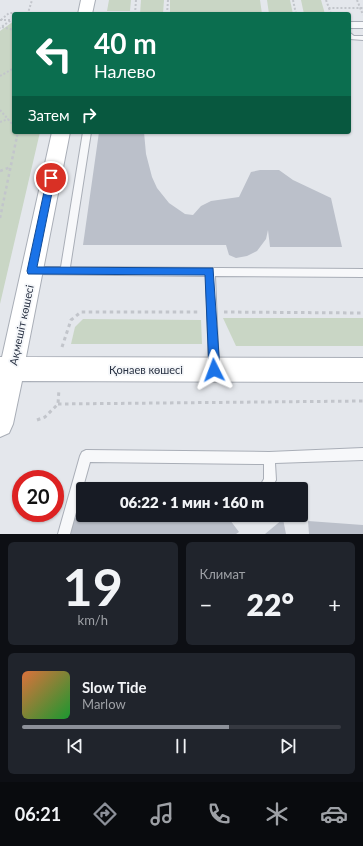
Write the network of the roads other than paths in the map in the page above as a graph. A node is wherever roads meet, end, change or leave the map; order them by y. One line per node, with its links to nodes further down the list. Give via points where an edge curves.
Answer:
1 (88, 0): 2 (main road)
2 (85, 12)
3 (351, 25): 4 (street)
4 (363, 25)
5 (351, 37): 6 (lane)
6 (363, 38)
7 (61, 134): 10 (main road, Ақмешіт көшесі)
8 (87, 134): 9 (lane)
9 (65, 270): 10 (lane); 11 (lane)
10 (32, 271): 13 (main road, Ақмешіт көшесі)
11 (210, 271): 12 (lane); 14 (lane)
12 (363, 272)
13 (6, 369): 14 (main road, Қонаев көшесі); 16 (main road, Ақмешіт көшесі)
14 (214, 370): 15 (main road, Қонаев көшесі)
15 (363, 370)
16 (0, 424)
17 (363, 454): 18 (lane)
18 (269, 458): 19 (lane); 20 (lane, via 86,456)
19 (269, 482)
20 (64, 534)

